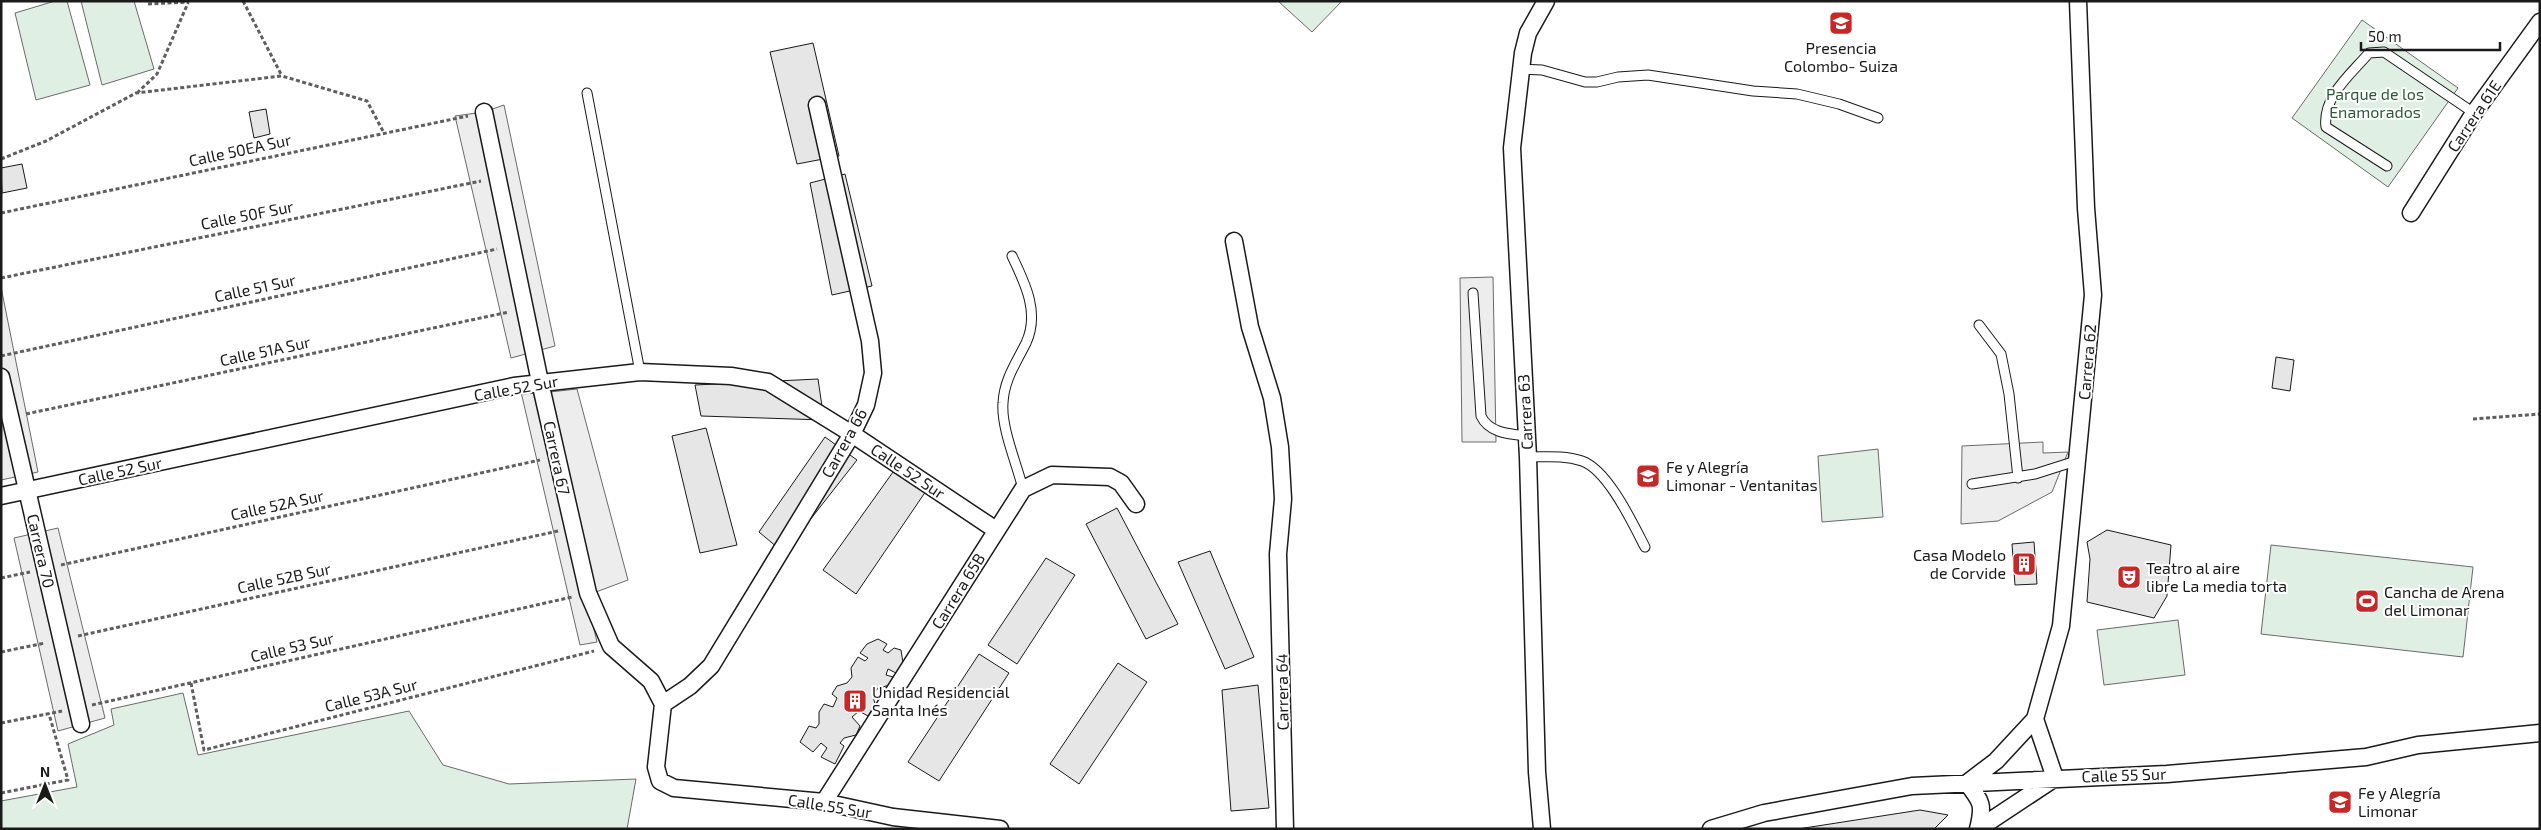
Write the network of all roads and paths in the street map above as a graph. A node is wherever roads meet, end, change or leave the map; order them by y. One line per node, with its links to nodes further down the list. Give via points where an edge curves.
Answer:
1 (243, 1): 8 (path)
2 (1546, 1): 7 (street, Carrera 63, via 1528,33)
3 (2078, 1): 39 (street, Carrera 62, via 2086,208 2093,295)
4 (189, 2): 5 (path); 9 (path, via 157,74)
5 (148, 4)
6 (2540, 22): 13 (street, Carrera 61E)
7 (1521, 70): 14 (lane, via 1542,70 1585,82 1648,75 1753,91 1797,94); 36 (street, Carrera 63, via 1512,148)
8 (282, 76): 9 (path); 15 (path, via 367,100)
9 (136, 94): 16 (path, via 46,141)
10 (587, 94): 29 (lane)
11 (817, 105): 35 (street, Carrera 66, via 870,341 873,374 866,405)
12 (484, 112): 15 (path, Calle 50EA Sur); 18 (street, Carrera 67)
13 (2474, 113): 17 (lane, via 2384,52 2369,53 2329,101 2324,114 2326,127); 20 (street, Carrera 61E)
14 (1878, 118)
15 (384, 133): 19 (path, Calle 50EA Sur)
16 (1, 159)
17 (2387, 166)
18 (498, 177): 22 (street, Carrera 67); 24 (path, Calle 50F Sur)
19 (1, 213)
20 (2411, 213)
21 (1234, 241): 67 (street, Carrera 64, via 1250,327 1272,398 1280,447 1283,499 1278,554)
22 (513, 245): 26 (street, Carrera 67); 28 (path, Calle 51 Sur)
23 (1012, 256): 42 (lane, via 1031,305 1029,333 1005,388 1002,406)
24 (1, 278)
25 (1472, 293): 36 (lane, via 1484,423 1507,434)
26 (524, 309): 31 (street, Carrera 67); 33 (path, Calle 51A Sur)
27 (1980, 325): 40 (lane, via 2001,354)
28 (1, 356)
29 (640, 372): 31 (street, Calle 52 Sur); 35 (street, Calle 52 Sur, via 731,376 768,382)
30 (1, 377): 33 (street, Carrera 70)
31 (540, 382): 37 (street, Carrera 67); 43 (street, Calle 52 Sur)
32 (2540, 414): 34 (path)
33 (10, 418): 43 (street, Carrera 70)
34 (2474, 419)
35 (852, 434): 47 (street, Calle 52 Sur); 56 (street, Carrera 66, via 711,666 690,686)
36 (1526, 436): 38 (street, Carrera 63)
37 (557, 456): 46 (street, Carrera 67); 49 (path, Calle 52A Sur)
38 (1528, 457): 48 (lane, via 1564,457 1584,462 1600,475 1624,508); 68 (street, Carrera 63, via 1535,733)
39 (2079, 460): 40 (lane); 59 (street, Carrera 62, via 2061,626)
40 (2018, 478): 41 (lane)
41 (1972, 484)
42 (1022, 489): 45 (street, via 1052,475 1110,477 1121,483); 47 (street, Carrera 65B)
43 (27, 492): 44 (street, Calle 52 Sur); 49 (street, Carrera 70)
44 (1, 496)
45 (1136, 504)
46 (572, 528): 51 (street, Carrera 67); 52 (path, Calle 52B Sur)
47 (996, 530): 65 (street, Carrera 65B)
48 (1645, 547)
49 (45, 568): 50 (path, Calle 52A Sur); 52 (street, Carrera 70)
50 (1, 578)
51 (588, 593): 53 (street, Carrera 67); 55 (path, Calle 53 Sur)
52 (61, 640): 54 (path, Calle 52B Sur); 58 (street, Carrera 70)
53 (611, 646): 55 (path, Calle 53A Sur, via 204,750); 56 (street, Carrera 67, via 651,681)
54 (1, 652)
55 (191, 683): 58 (path, Calle 53 Sur)
56 (663, 704): 65 (street, Calle 55 Sur, via 656,767 660,781 674,788)
57 (49, 714): 58 (path, Calle 53 Sur); 60 (path, Calle 53 Sur); 64 (path, via 68,780)
58 (79, 716)
59 (2035, 719): 62 (street); 63 (street, Carrera 62, via 1996,761)
60 (1, 723)
61 (2540, 733): 62 (street, Calle 55 Sur, via 2418,745 2366,757 2167,774)
62 (2055, 778): 63 (street, Calle 55 Sur); 70 (street)
63 (1967, 784): 69 (street, Calle 55 Sur, via 1912,786 1764,813); 70 (street, via 1980,800 1982,812)
64 (1, 793)
65 (824, 802): 66 (street, Calle 55 Sur, via 893,817)
66 (1000, 829)
67 (1285, 829)
68 (1542, 829)
69 (1710, 829)
70 (1978, 829)

